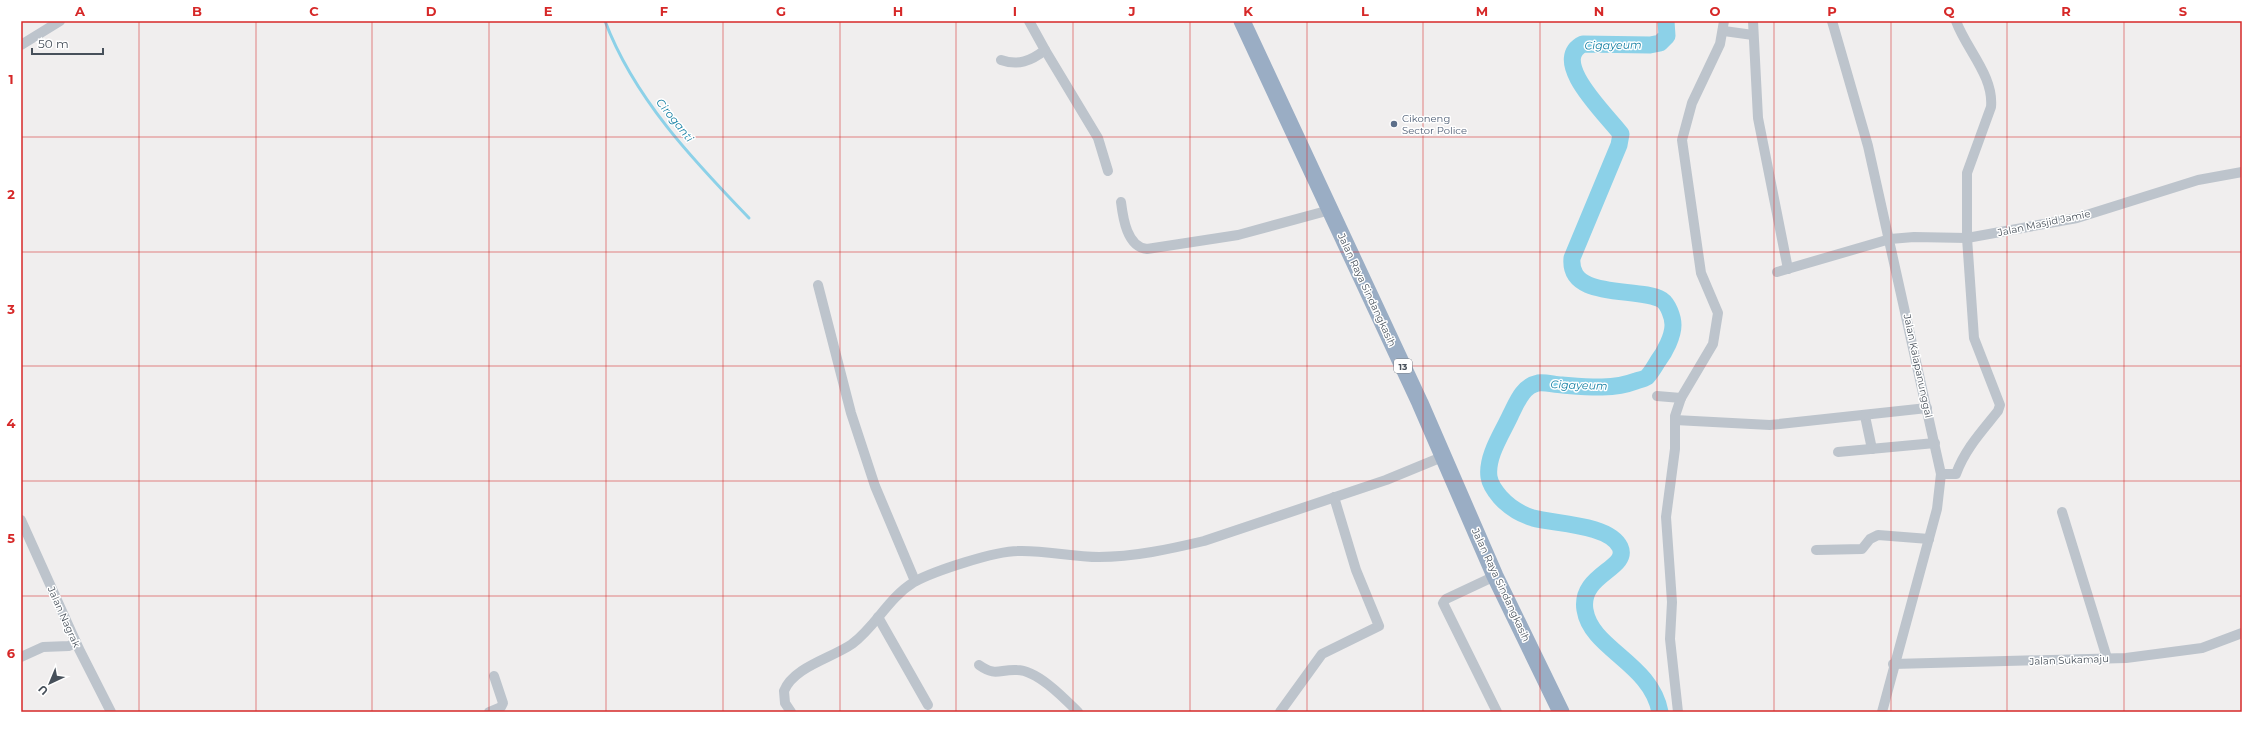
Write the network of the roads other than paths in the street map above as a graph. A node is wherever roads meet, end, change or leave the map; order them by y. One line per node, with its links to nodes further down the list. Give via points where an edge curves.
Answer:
1 (60, 21): 9 (street)
2 (1029, 21): 10 (street)
3 (1242, 21): 15 (highway, Jalan Raya Sindangkasih / 13)
4 (1753, 21): 8 (street)
5 (1832, 21): 17 (street, Jalan Kalapanunggal, via 1866,139)
6 (1956, 21): 16 (street, via 1988,84 1992,98 1967,173)
7 (1725, 28): 8 (street); 22 (street, via 1692,103 1682,140 1701,273 1718,317 1711,348)
8 (1753, 35): 18 (street, via 1758,118)
9 (21, 45)
10 (1045, 50): 11 (street, via 1025,62); 12 (street, via 1098,138)
11 (1001, 60)
12 (1108, 171)
13 (2242, 172): 16 (street, Jalan Masjid Jamie, via 2198,180 2077,218)
14 (1121, 202): 15 (street, via 1127,229 1139,247 1147,249 1238,235)
15 (1330, 210): 29 (highway, Jalan Raya Sindangkasih / 13, via 1420,403)
16 (1967, 238): 17 (street, Jalan Masjid Jamie); 30 (street, via 1974,338 2000,405)
17 (1890, 239): 18 (street, Jalan Masjid Jamie); 23 (street, Jalan Kalapanunggal)
18 (1788, 268): 19 (street, Jalan Masjid Jamie)
19 (1777, 272)
20 (818, 285): 37 (street, via 863,450 887,519)
21 (1657, 396): 22 (street)
22 (1681, 398): 25 (street)
23 (1927, 408): 24 (street); 26 (street, Jalan Kalapanunggal)
24 (1865, 416): 25 (street, via 1770,425); 27 (street)
25 (1675, 420): 54 (street, via 1675,449 1666,517 1672,602 1670,639)
26 (1935, 443): 27 (street); 30 (street, Jalan Kalapanunggal)
27 (1872, 449): 28 (street)
28 (1838, 452)
29 (1442, 457): 31 (street, via 1386,480); 36 (highway, Jalan Raya Sindangkasih / 13)
30 (1949, 475): 34 (street, Jalan Kalapanunggal)
31 (1334, 497): 37 (street, via 1178,547 1098,557 1007,551); 51 (street, via 1356,570 1379,626 1322,654)
32 (2062, 512): 42 (street)
33 (21, 520): 40 (street, Jalan Nagrak)
34 (1929, 539): 35 (street, via 1878,535 1870,539 1862,549); 43 (street, Jalan Kalapanunggal)
35 (1816, 550)
36 (1495, 576): 52 (street, via 1446,599 1443,603); 53 (highway, Jalan Raya Sindangkasih / 13)
37 (915, 581): 38 (street, via 892,598)
38 (878, 617): 46 (street); 49 (street, via 853,643 793,677 784,691 785,703)
39 (2242, 633): 42 (street, Jalan Sukamaju, via 2202,648 2183,652)
40 (76, 642): 41 (street, via 69,646 44,647); 47 (street, Jalan Nagrak)
41 (21, 657)
42 (2107, 658): 43 (street, Jalan Sukamaju)
43 (1893, 664): 55 (street, Jalan Kalapanunggal)
44 (979, 665): 50 (street, via 992,673 1018,670 1034,675)
45 (494, 676): 48 (street, via 503,703 501,707)
46 (928, 705)
47 (111, 712)
48 (490, 712)
49 (791, 712)
50 (1078, 712)
51 (1280, 712)
52 (1497, 712)
53 (1562, 712)
54 (1678, 712)
55 (1882, 712)

